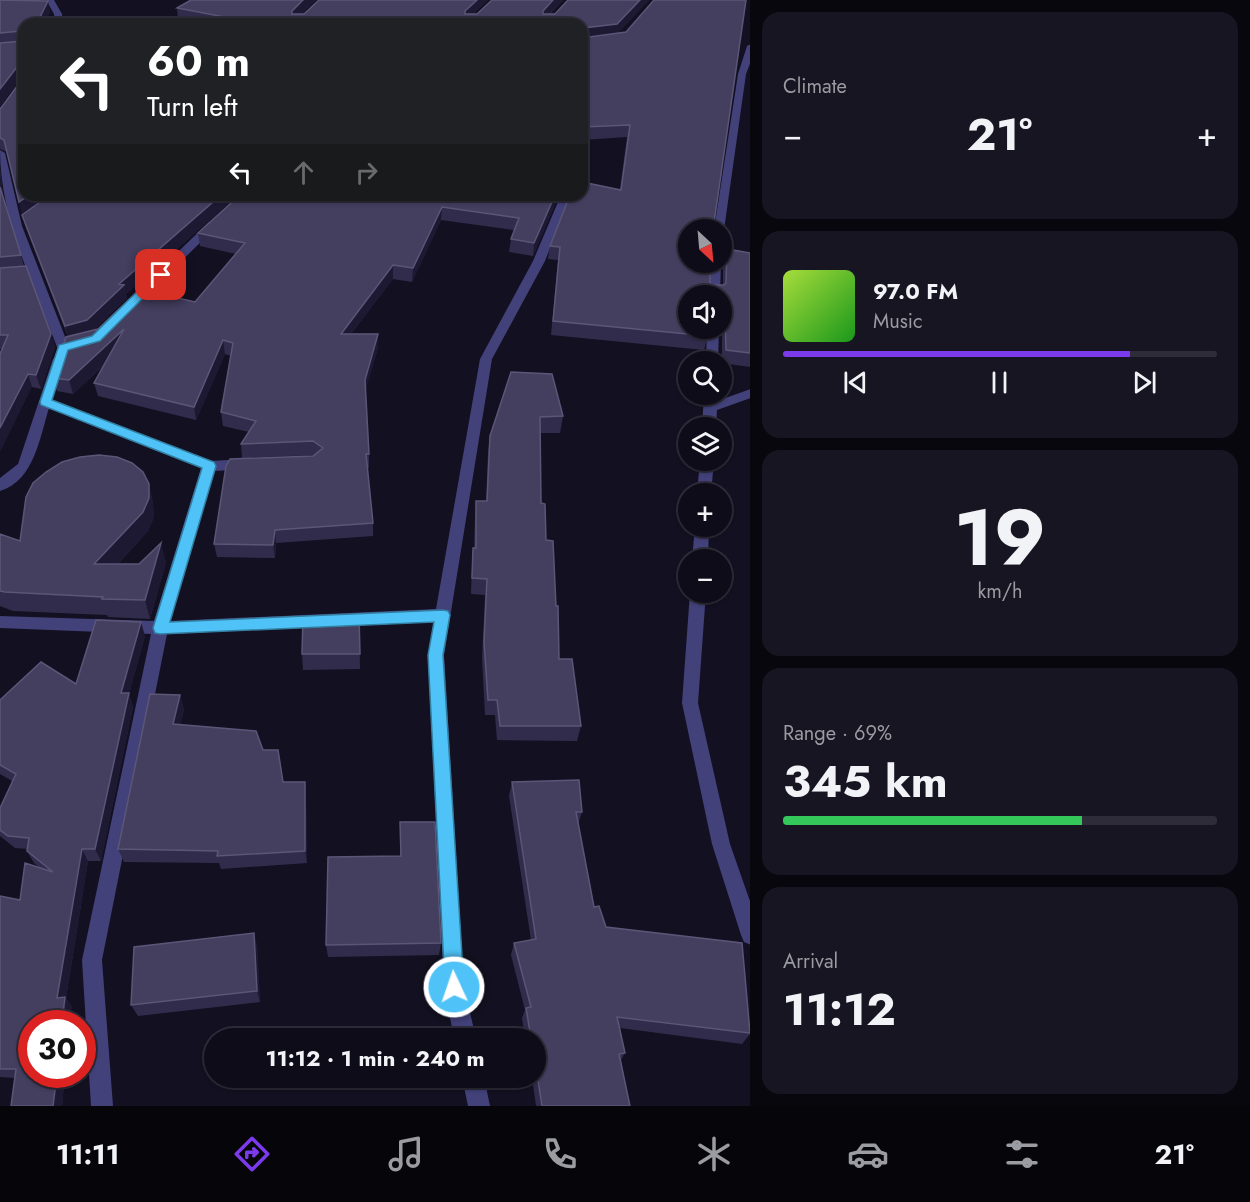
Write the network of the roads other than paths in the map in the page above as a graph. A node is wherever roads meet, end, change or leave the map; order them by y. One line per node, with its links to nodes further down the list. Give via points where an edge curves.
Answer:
1 (50, 0): 2 (street)
2 (58, 18)
3 (750, 46): 8 (street, via 742,74)
4 (0, 153): 5 (street)
5 (5, 198): 12 (street, via 22,223 29,273 69,346)
6 (564, 201): 17 (street, via 539,261 486,359)
7 (225, 214): 9 (street)
8 (721, 219)
9 (120, 314)
10 (750, 393): 11 (street)
11 (732, 397)
12 (46, 402): 14 (street); 15 (street, via 24,466)
13 (256, 464): 14 (street)
14 (209, 466): 19 (street)
15 (0, 486)
16 (697, 603): 20 (street, via 690,703 721,844)
17 (443, 615): 19 (street); 21 (street, via 436,655 454,987)
18 (0, 622): 19 (street)
19 (160, 628): 23 (street, via 92,960)
20 (750, 935)
21 (463, 1028)
22 (475, 1088): 24 (street)
23 (102, 1106)
24 (478, 1106)

